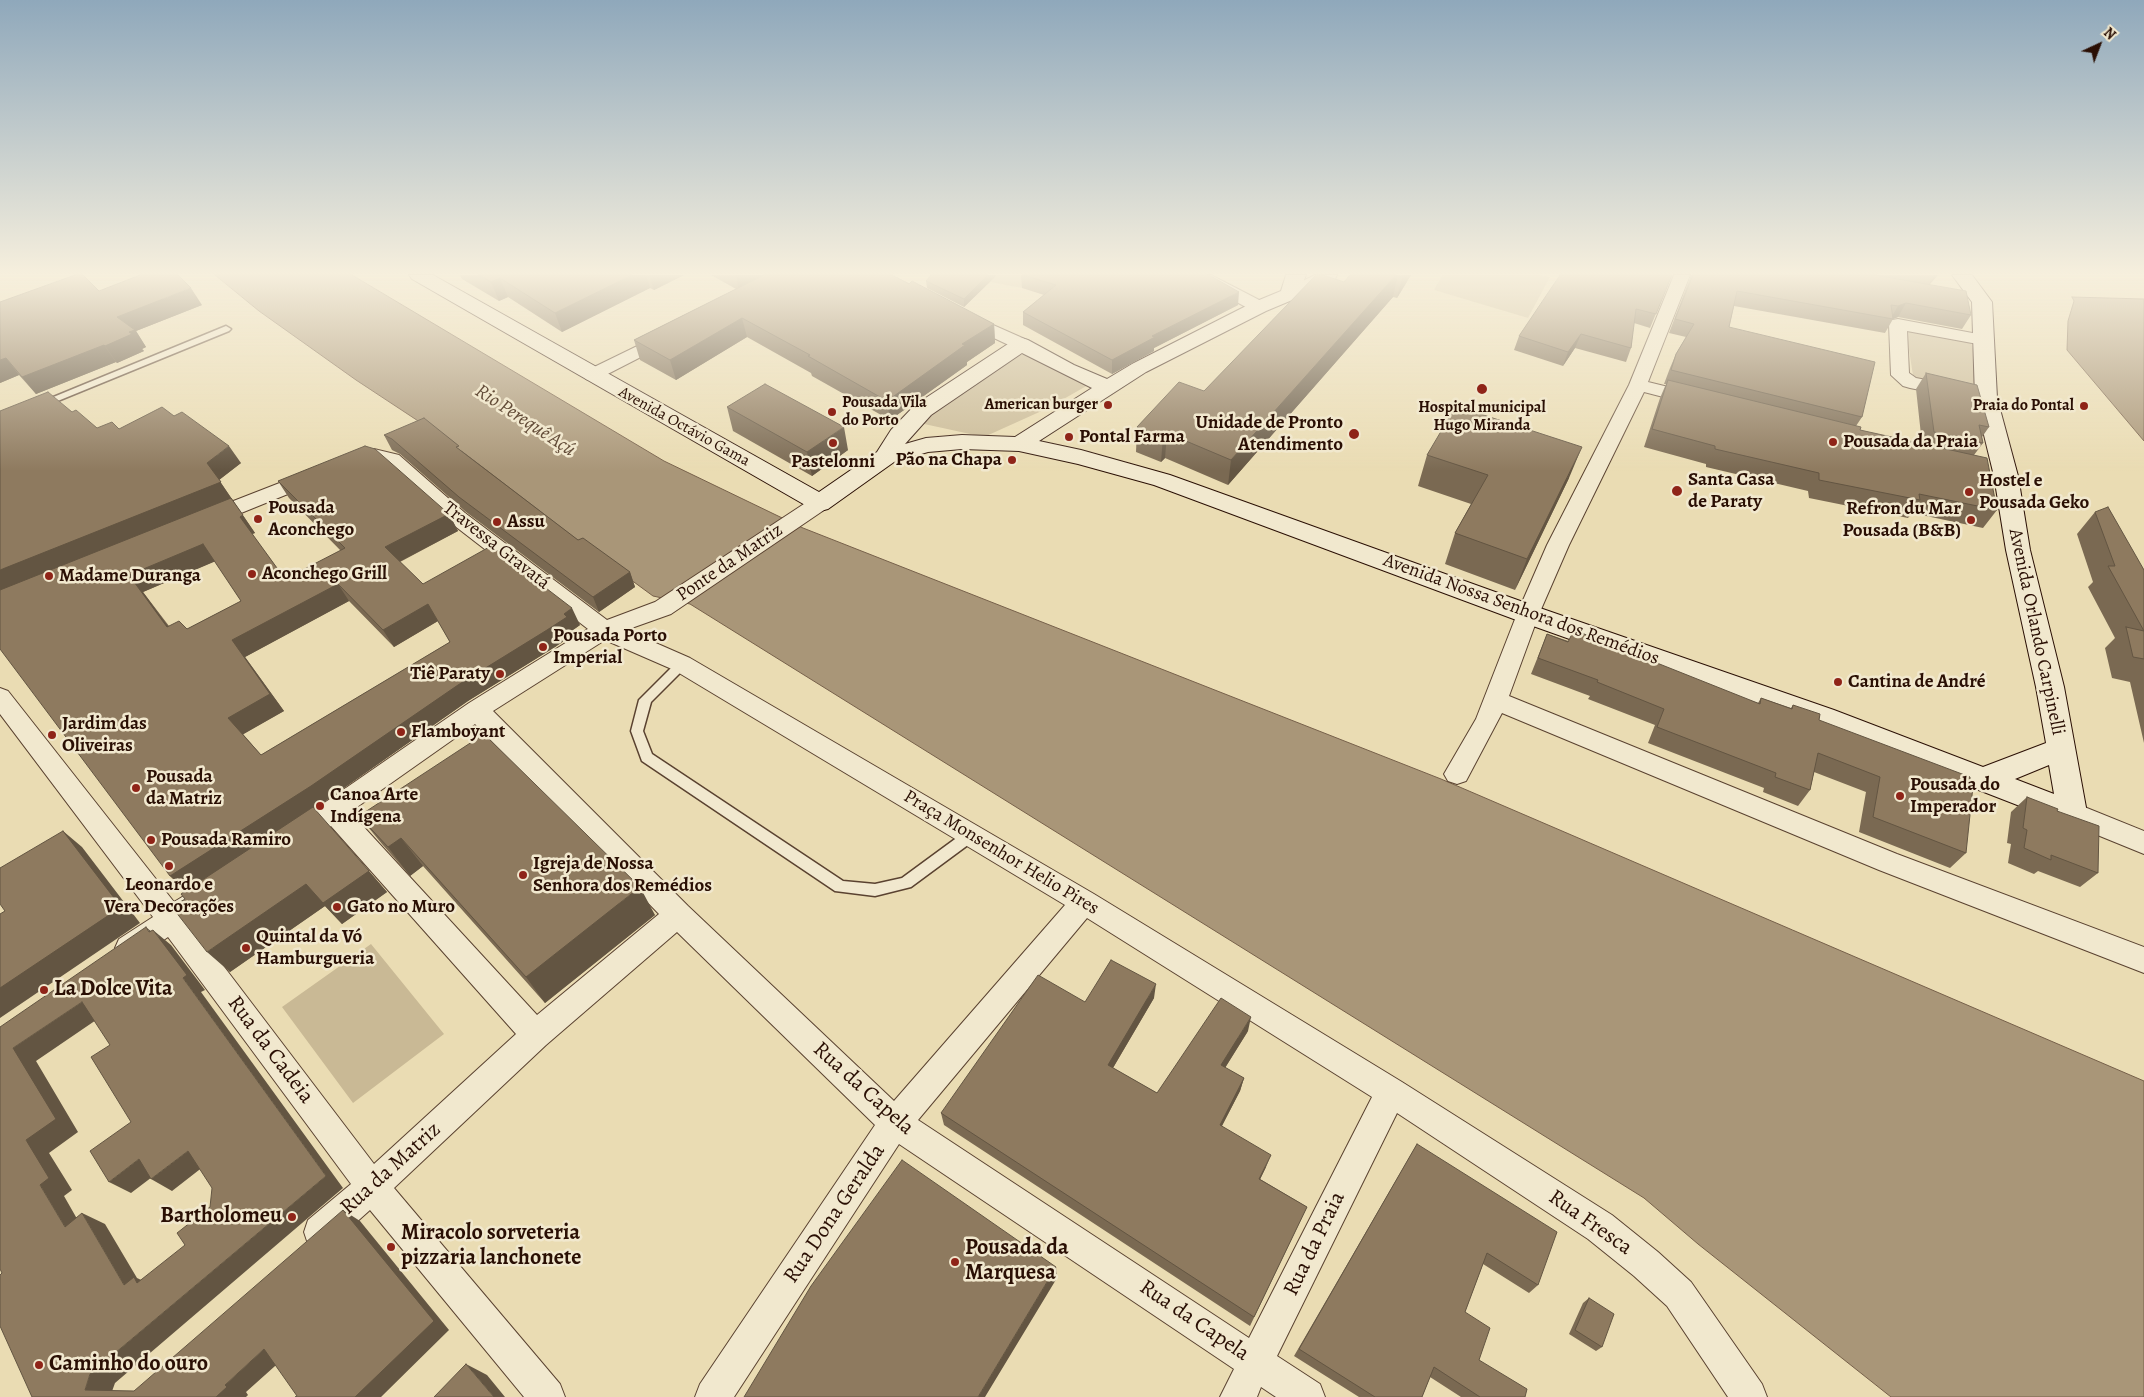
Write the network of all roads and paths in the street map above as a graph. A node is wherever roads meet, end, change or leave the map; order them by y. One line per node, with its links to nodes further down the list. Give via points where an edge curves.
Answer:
1 (199, 340): 15 (lane)
2 (533, 340): 10 (street, Avenida Octávio Gama)
3 (659, 340): 10 (street)
4 (1013, 340): 9 (street)
5 (1194, 340): 12 (street)
6 (1656, 340): 11 (street)
7 (1898, 340): 13 (street, via 1899,371 1904,379)
8 (1983, 340): 13 (street, Avenida Orlando Carpinelli)
9 (1021, 344): 12 (street); 17 (street, via 923,410 899,436)
10 (592, 374): 18 (street, Avenida Octávio Gama)
11 (1638, 385): 14 (street); 20 (street, via 1558,545)
12 (1108, 387): 16 (street)
13 (1986, 398): 26 (street, Avenida Orlando Carpinelli, via 1997,474 2050,686)
14 (1715, 404)
15 (27, 410)
16 (1019, 444): 17 (street, Avenida Nossa Senhora dos Remédios, via 962,442 926,445); 20 (street, Avenida Nossa Senhora dos Remédios, via 1081,457 1182,486)
17 (886, 457): 18 (street)
18 (820, 503): 21 (street, Ponte da Matriz, via 663,608)
19 (192, 526): 21 (street, Travessa Gravatá, via 359,458 374,455 392,459 458,518)
20 (1528, 614): 24 (street); 28 (street, Avenida Nossa Senhora dos Remédios, via 1815,715)
21 (604, 630): 22 (street, Praça Monsenhor Helio Pires); 25 (street, Ponte da Matriz)
22 (682, 664): 31 (street, Praça Monsenhor Helio Pires); 31 (lane, via 645,700 637,732 648,757 840,887 875,890 906,883)
23 (0, 698): 37 (street, Rua da Cadeia)
24 (1496, 700): 27 (street); 38 (street, via 1888,862)
25 (477, 710): 29 (street, Ponte da Matriz); 36 (street, Rua da Capela)
26 (2060, 749): 28 (street, Avenida Orlando Carpinelli); 30 (street, Avenida Orlando Carpinelli)
27 (1457, 774)
28 (1982, 778): 30 (street, Avenida Nossa Senhora dos Remédios)
29 (334, 812): 33 (street, Ponte da Matriz); 40 (street)
30 (2072, 813): 32 (street, Avenida Nossa Senhora dos Remédios)
31 (971, 835): 35 (street, Praça Monsenhor Helio Pires)
32 (2144, 842)
33 (277, 849)
34 (228, 881): 37 (street)
35 (1084, 902): 41 (street, Praça Monsenhor Helio Pires); 42 (street, Rua Dona Geralda)
36 (678, 914): 40 (street, Rua da Matriz); 42 (street, Rua da Capela)
37 (171, 919): 39 (street); 43 (street, Rua da Cadeia)
38 (2144, 960)
39 (106, 964)
40 (536, 1035): 43 (street, Rua da Matriz)
41 (1391, 1092): 45 (street, Rua da Praia); 50 (street, Rua Fresca, via 1600,1227 1646,1264 1679,1294)
42 (895, 1123): 45 (street, Rua da Capela); 47 (street, Rua Dona Geralda)
43 (372, 1187): 44 (street, Rua da Matriz); 46 (street, Rua da Cadeia)
44 (298, 1251)
45 (1256, 1362): 48 (street, Rua da Praia); 49 (street, Rua da Capela)
46 (548, 1397)
47 (713, 1397)
48 (1238, 1397)
49 (1307, 1397)
50 (1749, 1397)

